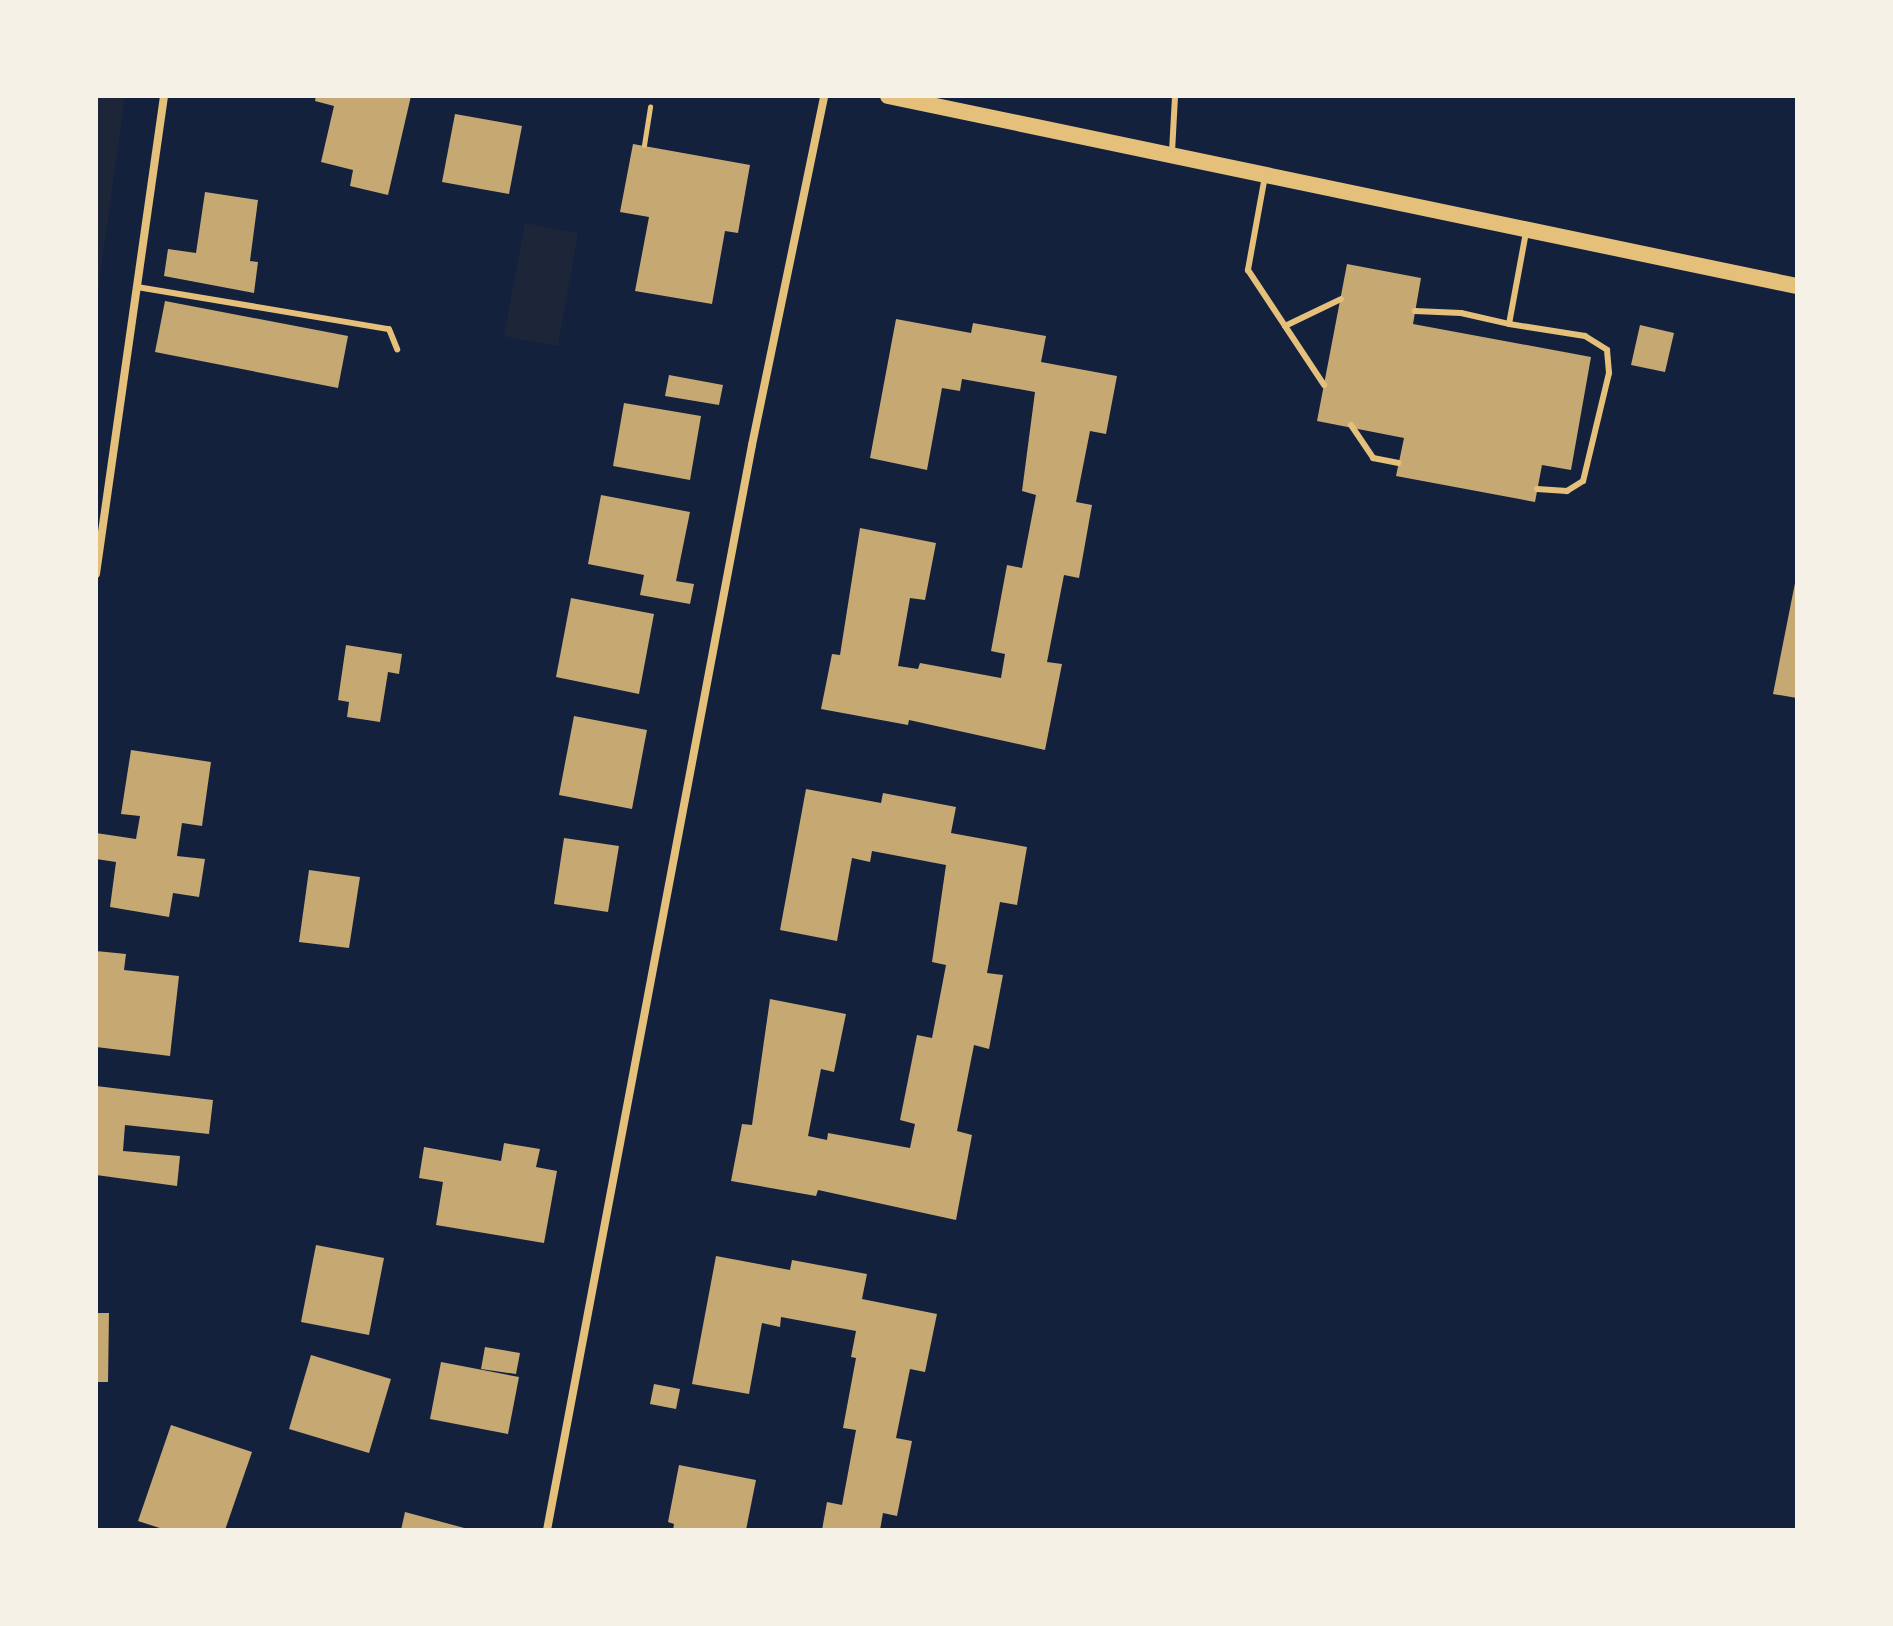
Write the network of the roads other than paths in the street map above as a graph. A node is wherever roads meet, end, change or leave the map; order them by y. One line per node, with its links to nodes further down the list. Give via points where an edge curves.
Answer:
1 (164, 96): 9 (street)
2 (824, 96): 20 (street, via 752,445)
3 (888, 96): 5 (main road)
4 (1175, 96): 5 (lane)
5 (1172, 156): 6 (main road)
6 (1265, 176): 7 (main road); 13 (lane, via 1248,270)
7 (1526, 230): 8 (main road); 12 (lane)
8 (1797, 286)
9 (137, 287): 14 (lane, via 389,329); 19 (street)
10 (1341, 299): 13 (lane)
11 (1415, 311): 12 (lane, via 1461,313)
12 (1509, 324): 18 (lane, via 1585,336 1607,350 1609,373 1583,481 1567,491)
13 (1285, 326): 15 (lane)
14 (397, 349)
15 (1324, 385)
16 (1351, 425): 17 (lane, via 1373,458)
17 (1399, 463)
18 (1537, 489)
19 (96, 574)
20 (547, 1530)

